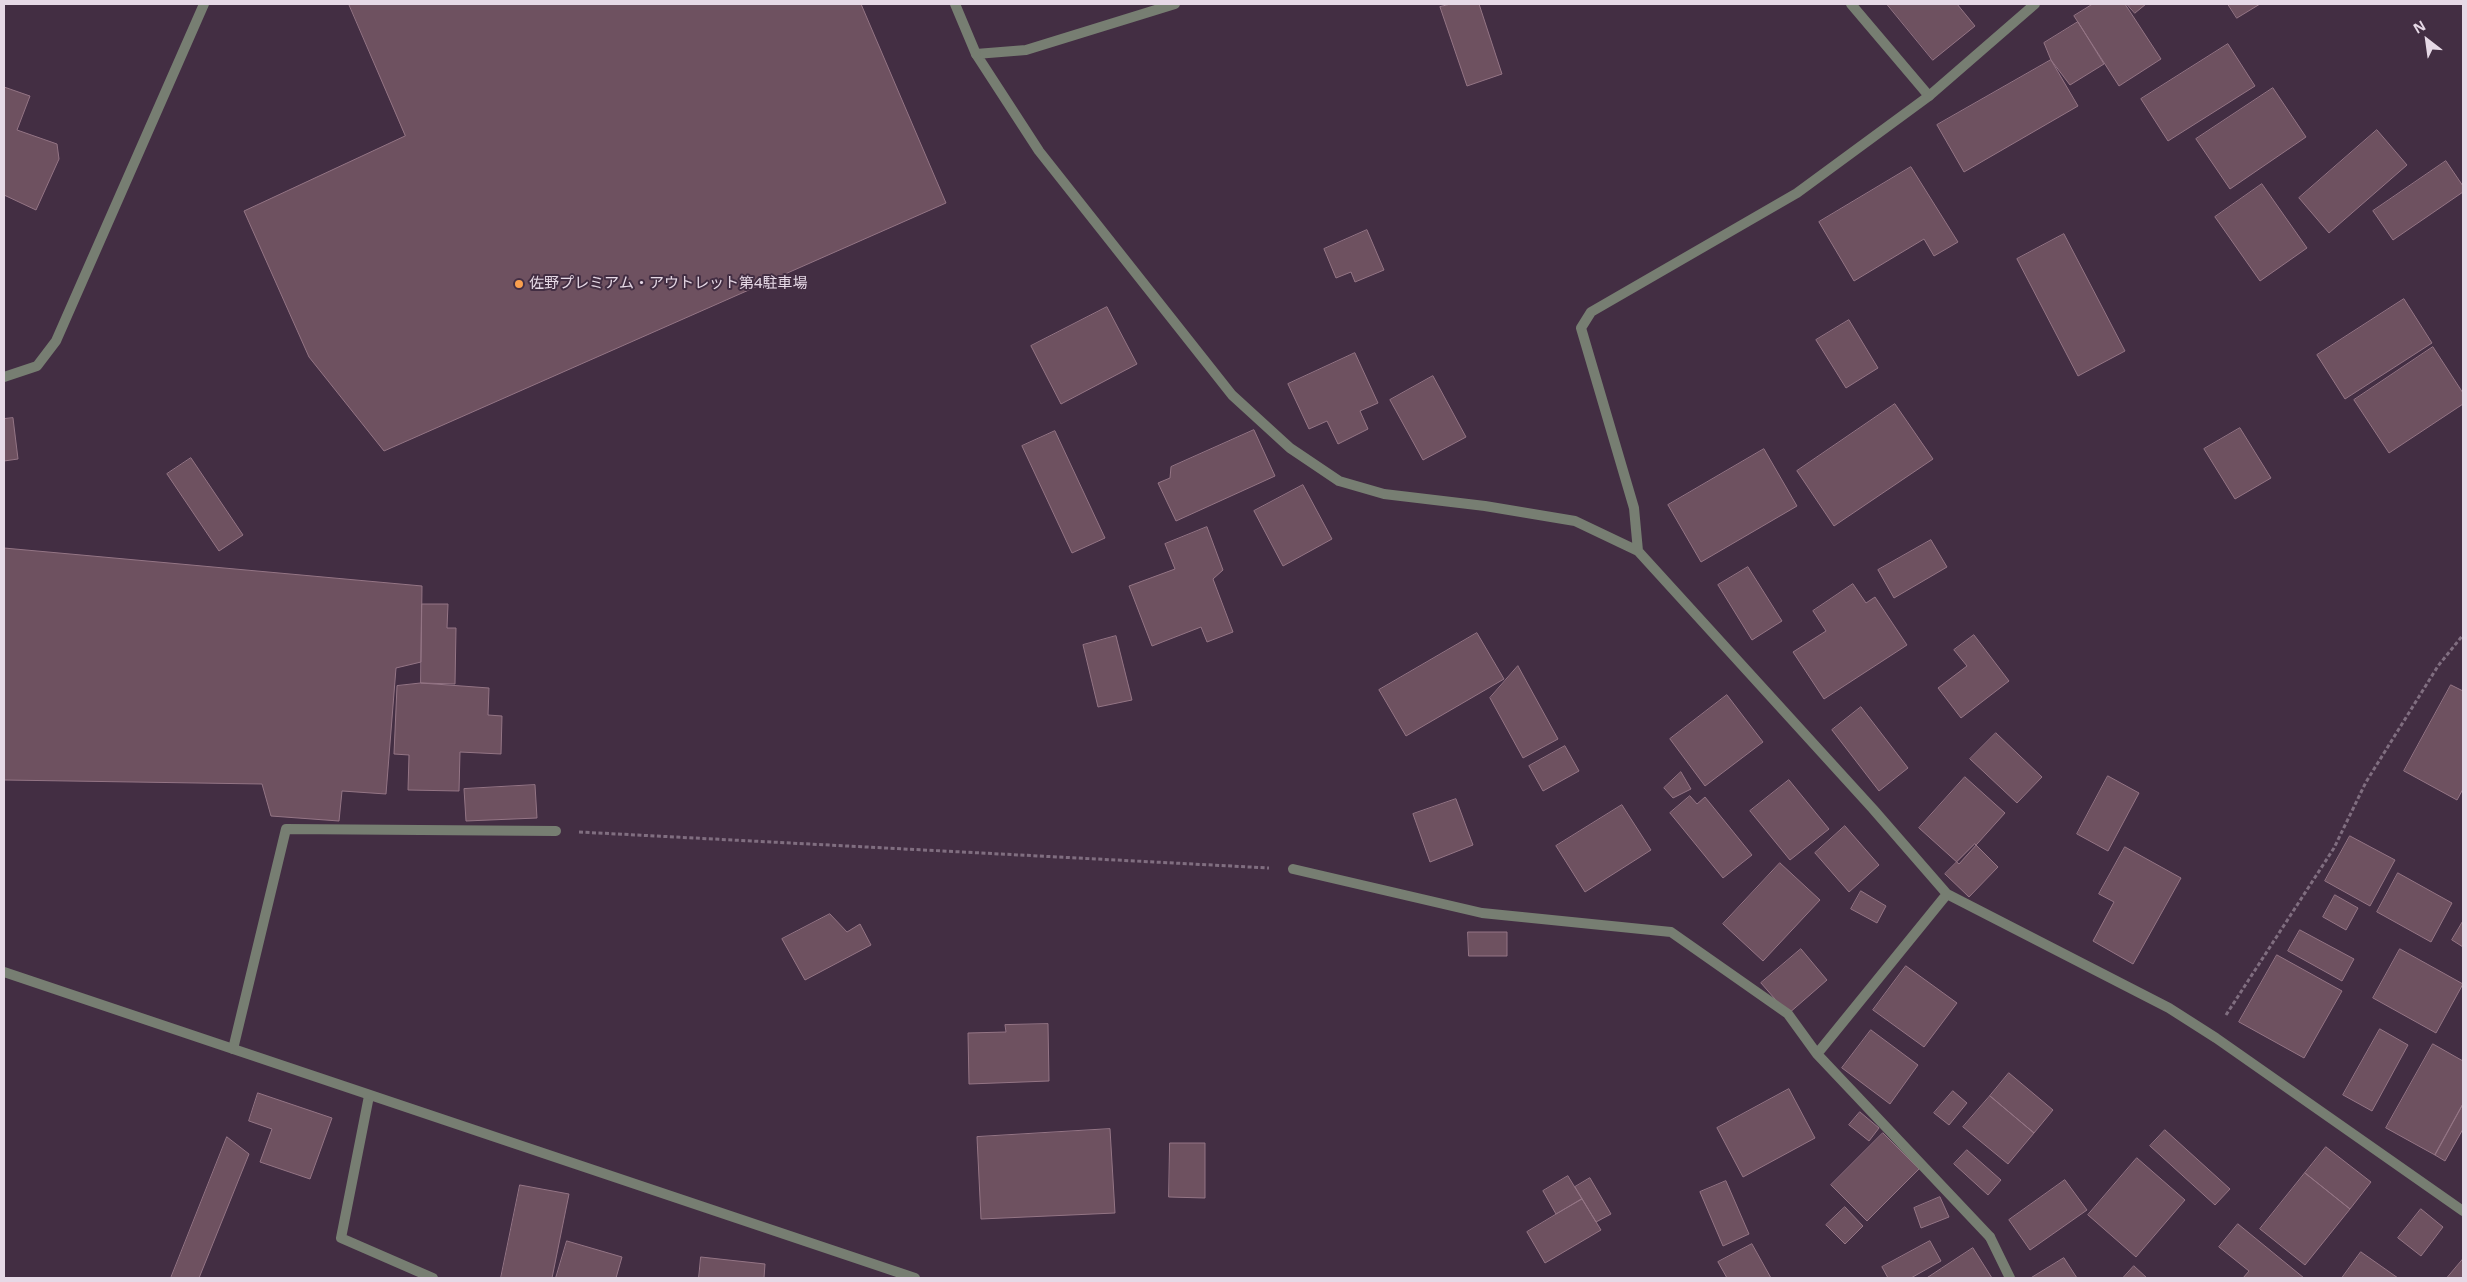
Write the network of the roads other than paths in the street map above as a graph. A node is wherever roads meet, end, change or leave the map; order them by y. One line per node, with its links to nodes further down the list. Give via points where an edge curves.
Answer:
1 (204, 4): 8 (street, via 56,340 37,366)
2 (955, 4): 6 (street)
3 (1175, 4): 6 (street, via 1026,50)
4 (1851, 4): 7 (street)
5 (2035, 4): 7 (street)
6 (976, 54): 9 (street, via 1040,151 1232,395 1290,448 1338,481 1384,494 1574,521)
7 (1929, 96): 9 (street, via 1797,193 1591,312 1581,328 1634,508)
8 (4, 377)
9 (1638, 551): 12 (street)
10 (556, 831): 14 (street, via 286,829)
11 (1293, 869): 15 (street, via 1482,913 1671,932 1788,1014)
12 (1947, 894): 15 (street); 17 (street, via 2169,1008)
13 (4, 972): 14 (street)
14 (233, 1049): 16 (street)
15 (1818, 1054): 20 (street, via 1990,1237)
16 (369, 1096): 18 (street, via 341,1238); 19 (street)
17 (2463, 1212)
18 (433, 1278)
19 (915, 1278)
20 (2010, 1278)

